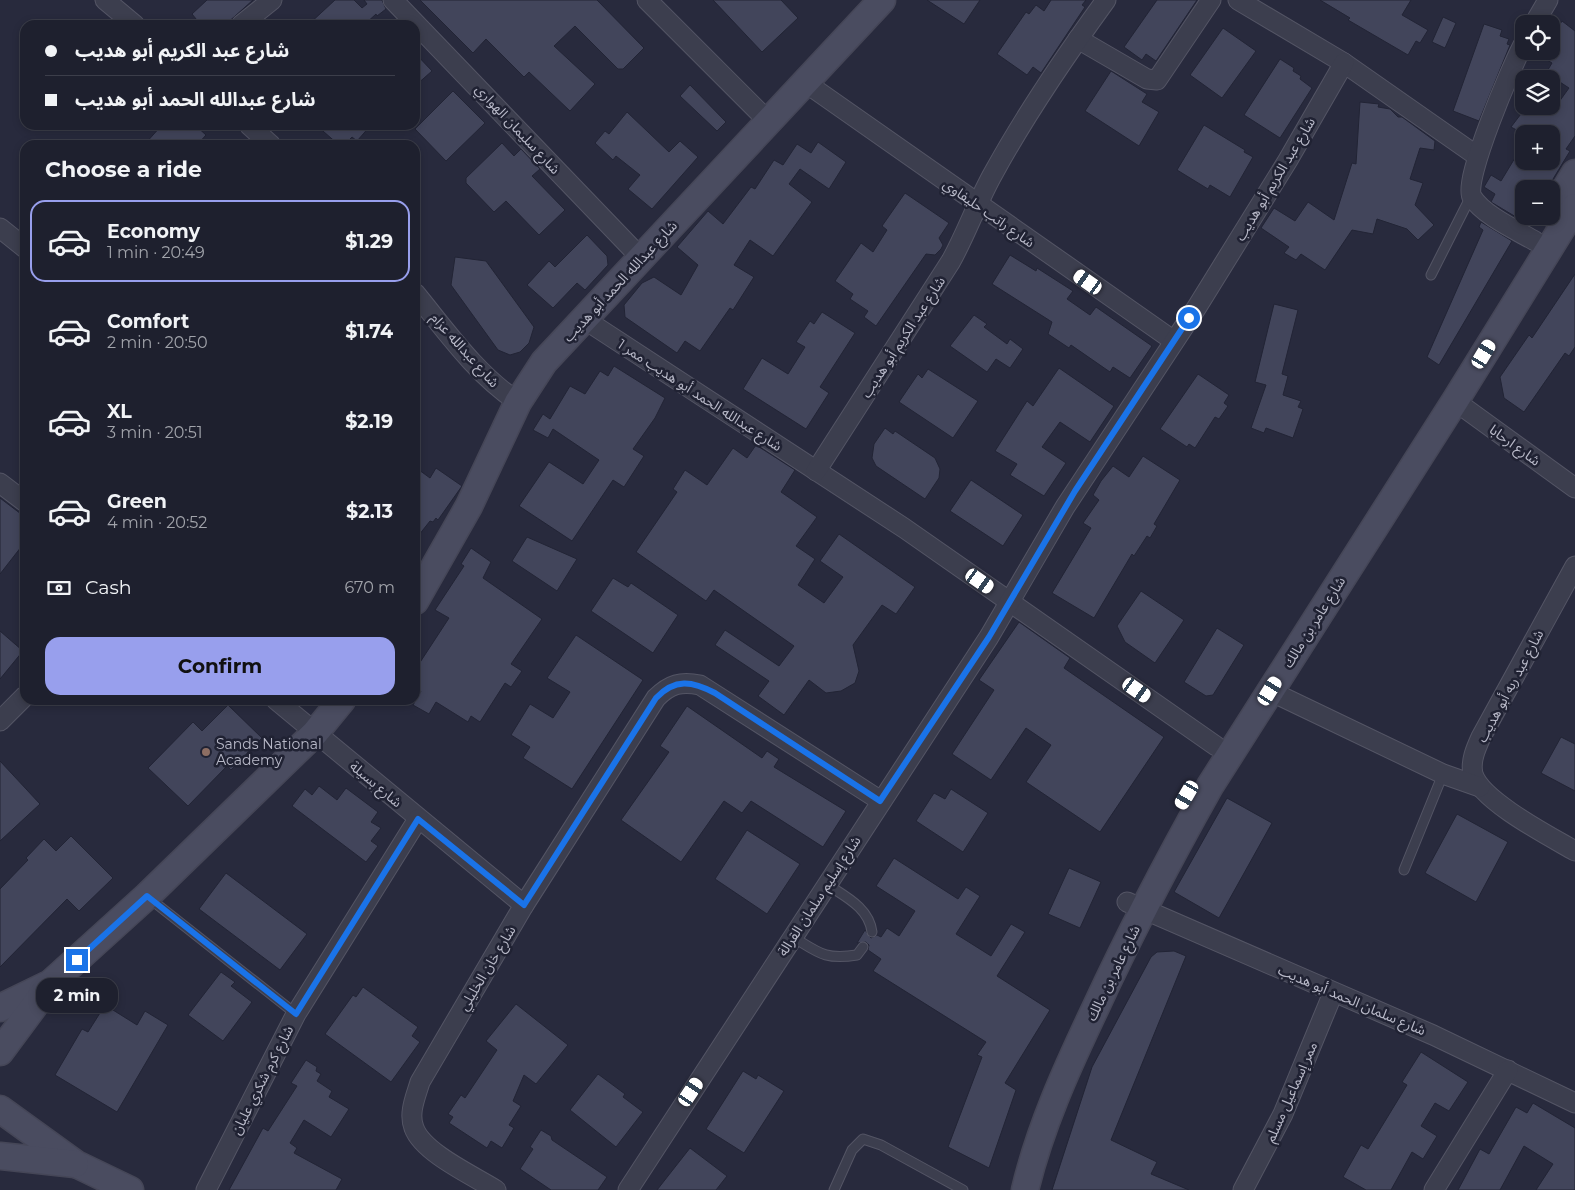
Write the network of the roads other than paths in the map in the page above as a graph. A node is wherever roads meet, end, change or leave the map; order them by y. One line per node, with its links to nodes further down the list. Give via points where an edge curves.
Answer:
1 (105, 0): 11 (street)
2 (272, 0): 12 (street)
3 (393, 0): 13 (street, شارع سليمان الهواري)
4 (646, 0): 19 (street)
5 (882, 0): 18 (street, شارع عبدالله الحمد أبو هديب)
6 (1106, 0): 15 (street, شارع عبد الكريم أبو هديب)
7 (1211, 0): 15 (street, via 1157,80 1148,79)
8 (1238, 0): 17 (street)
9 (1548, 0): 10 (street)
10 (1539, 15)
11 (129, 20)
12 (247, 20)
13 (412, 20)
14 (420, 28): 32 (street, شارع سليمان الهواري)
15 (1078, 39): 26 (street, شارع عبد الكريم أبو هديب, via 1023,122)
16 (1517, 60): 22 (street)
17 (1344, 63): 22 (street); 36 (street, شارع عبد الكريم أبو هديب, via 1288,160)
18 (806, 83): 19 (street, شارع عبدالله الحمد أبو هديب); 26 (street, شارع راتب حليفاوي)
19 (769, 122): 32 (street, شارع عبدالله الحمد أبو هديب)
20 (255, 130): 21 (street)
21 (265, 140)
22 (1477, 156): 24 (street, via 1469,187)
23 (1575, 173): 25 (street)
24 (1471, 196): 30 (street, via 1481,207); 33 (lane)
25 (1560, 198)
26 (978, 205): 36 (street, شارع راتب حليفاوي); 39 (street, شارع عبد الكريم أبو هديب, via 951,261)
27 (1575, 207): 38 (street, شارع عامر بن مالك)
28 (1544, 225): 30 (street, شارع عامر بن مالك)
29 (0, 228): 31 (street)
30 (1535, 241): 52 (street, شارع عامر بن مالك)
31 (20, 244)
32 (642, 258): 35 (street, شارع عبدالله الحمد أبو هديب)
33 (1431, 275)
34 (420, 299): 37 (street, شارع عبدالله عزام, via 489,380)
35 (584, 319): 37 (street, شارع عبدالله الحمد أبو هديب, via 544,362); 39 (street, شارع عبدالله الحمد أبو هديب ممر 1)
36 (1174, 341): 45 (street, شارع عبد الكريم أبو هديب, via 1065,507)
37 (518, 402): 44 (street, شارع عبدالله الحمد أبو هديب, via 469,506)
38 (1455, 402): 41 (street, شارع ارحابا); 46 (street, شارع عامر بن مالك)
39 (816, 470): 45 (street)
40 (0, 483): 42 (street)
41 (1575, 488)
42 (20, 498)
43 (1575, 566): 54 (street, شارع عبد ربه أبو هديب, via 1481,737 1473,757 1473,774)
44 (420, 592)
45 (1010, 602): 52 (street); 55 (street, شارع إسليم سلمان القرالة)
46 (1270, 691): 53 (street); 62 (street, شارع عامر بن مالك)
47 (20, 701): 50 (street)
48 (282, 705): 51 (street, شارع بسيلة)
49 (338, 705): 51 (street)
50 (0, 721)
51 (315, 733): 56 (street, شارع بسيلة); 60 (street)
52 (1216, 746): 62 (street, شارع عامر بن مالك)
53 (1443, 774): 54 (street); 58 (lane)
54 (1480, 788): 57 (street, via 1507,809)
55 (880, 801): 59 (street, شارع إسليم سلمان القرالة); 61 (street, شارع خان الخليلي, via 715,693 700,685 674,684 656,698)
56 (418, 819): 61 (street, شارع بسيلة); 69 (street, شارع كرم شكري عليان)
57 (1575, 851)
58 (1404, 870)
59 (828, 885): 63 (lane, via 861,908 870,920); 64 (street, شارع إسليم سلمان القرالة)
60 (147, 896): 66 (street); 69 (lane)
61 (524, 905): 78 (street, شارع خان الخليلي, via 420,1082 412,1115 414,1128 423,1142)
62 (1135, 906): 67 (street, شارع سلمان الحمد أبو هديب); 82 (street, شارع عامر بن مالك, via 1057,1048 1023,1135); 83 (street, شارع عامر بن مالك, via 1122,951 1064,1076 1037,1145)
63 (872, 932)
64 (792, 936): 65 (lane, via 825,956 842,958 857,955); 79 (street, شارع إسليم سلمان القرالة)
65 (863, 947)
66 (52, 982): 68 (street); 70 (street)
67 (1333, 993): 71 (street, شارع سلمان الحمد أبو هديب, via 1433,1034); 84 (street, ممر إسماعيل مسلم, via 1283,1114)
68 (0, 1008)
69 (296, 1014): 77 (street, شارع كرم شكري عليان)
70 (0, 1052)
71 (1508, 1070): 72 (street, شارع سلمان الحمد أبو هديب); 85 (street)
72 (1575, 1103)
73 (0, 1109): 75 (street)
74 (0, 1156): 75 (street)
75 (76, 1164): 76 (street)
76 (130, 1190)
77 (206, 1190)
78 (496, 1190)
79 (628, 1190)
80 (834, 1190): 81 (lane, via 852,1150 863,1139 881,1145)
81 (963, 1190)
82 (1008, 1190)
83 (1025, 1190)
84 (1243, 1190)
85 (1434, 1190)

